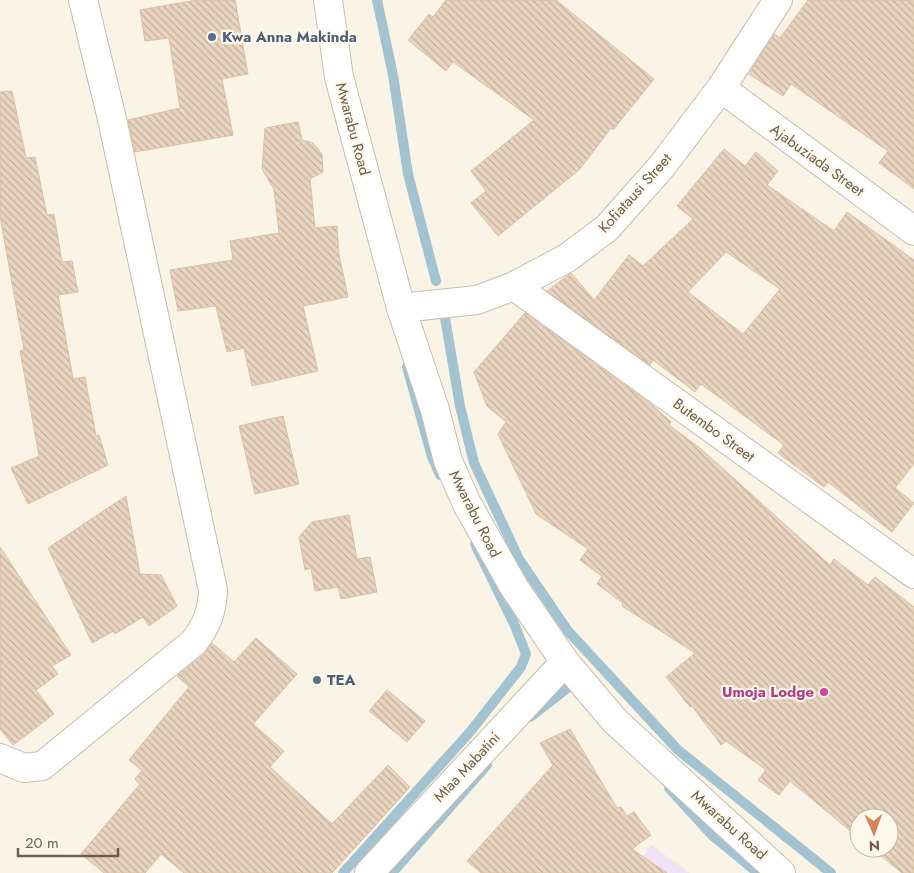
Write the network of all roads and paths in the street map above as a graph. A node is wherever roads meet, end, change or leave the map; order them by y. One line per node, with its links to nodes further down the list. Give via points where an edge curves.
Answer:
1 (83, 0): 10 (street, via 112,119 213,590 212,609 206,627 194,642 42,766 24,768)
2 (328, 0): 7 (street, Mwarabu Road, via 339,77)
3 (778, 0): 4 (street, Kofiatausi Street)
4 (721, 88): 5 (street, Ajabuziada Street); 6 (street, Kofiatausi Street, via 662,166 607,228 566,258)
5 (914, 231)
6 (514, 286): 7 (street, Kofiatausi Street, via 477,300); 8 (street, Butembo Street)
7 (401, 308): 9 (street, Mwarabu Road, via 435,410 448,461 467,504 514,586)
8 (914, 574)
9 (565, 662): 11 (street, Mtaa Mabatini); 12 (street, Mwarabu Road, via 615,721)
10 (0, 758)
11 (369, 873)
12 (781, 873)

